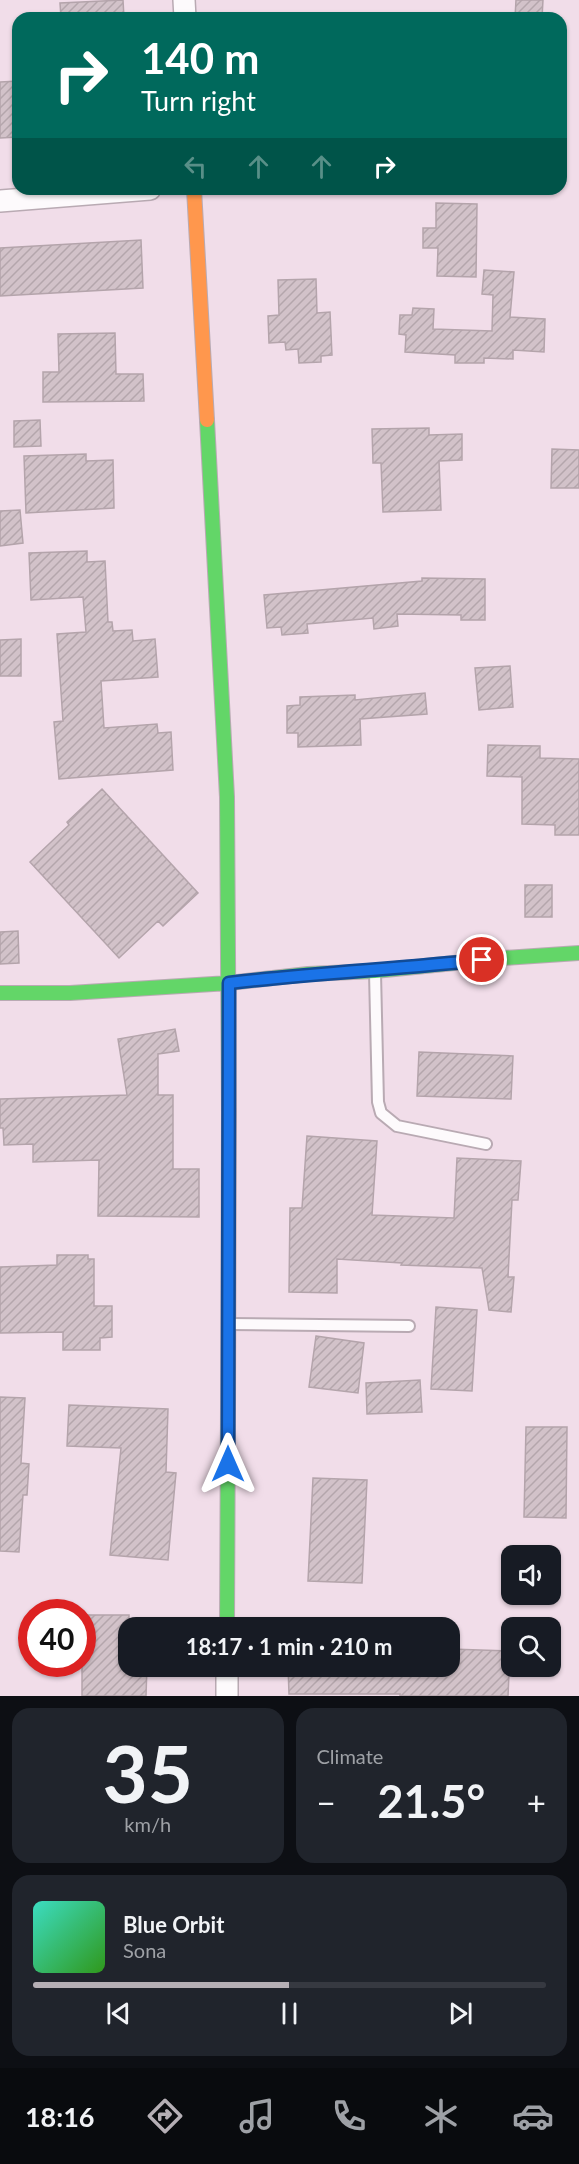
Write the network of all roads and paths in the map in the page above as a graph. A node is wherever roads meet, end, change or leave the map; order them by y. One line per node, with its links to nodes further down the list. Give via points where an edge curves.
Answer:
1 (75, 195): 3 (street)
2 (194, 195): 6 (street, via 227,797)
3 (0, 201)
4 (579, 953): 5 (street)
5 (375, 971): 6 (street); 8 (lane, via 381,1113 398,1126)
6 (229, 983): 7 (street, via 70,993); 9 (street)
7 (0, 993)
8 (486, 1144)
9 (229, 1324): 10 (lane); 11 (street)
10 (409, 1326)
11 (227, 1617)
12 (227, 1677): 13 (street)
13 (227, 1696)

